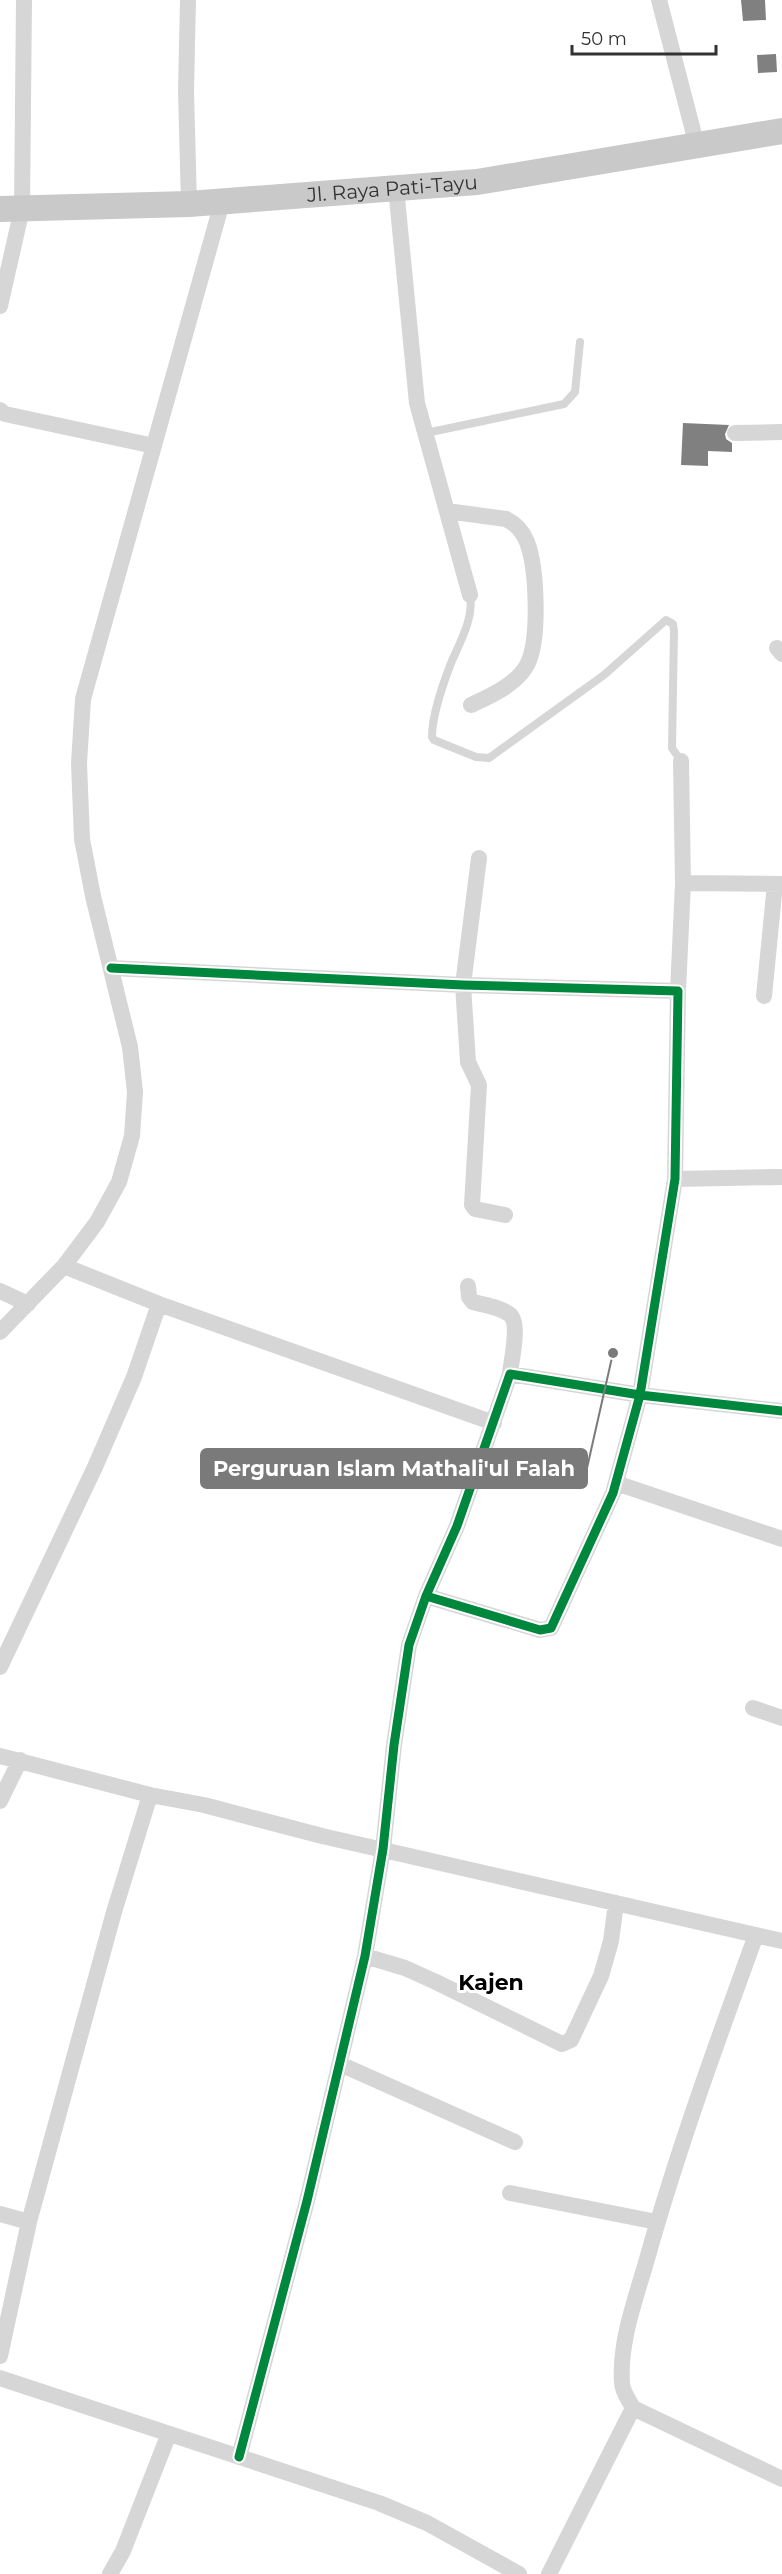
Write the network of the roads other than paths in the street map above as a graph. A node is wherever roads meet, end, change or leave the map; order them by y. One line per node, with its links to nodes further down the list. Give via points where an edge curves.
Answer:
1 (24, 0): 9 (street)
2 (188, 0): 8 (street)
3 (659, 0): 5 (street)
4 (782, 131): 5 (main road, Jl. Raya Pati-Tayu)
5 (697, 146): 6 (main road, Jl. Raya Pati-Tayu, via 477,182)
6 (396, 188): 7 (main road, Jl. Raya Pati-Tayu); 14 (street, via 413,379)
7 (223, 199): 8 (main road, Jl. Raya Pati-Tayu); 16 (street)
8 (189, 204): 9 (main road, Jl. Raya Pati-Tayu)
9 (11, 209): 10 (street)
10 (0, 306)
11 (580, 342): 14 (lane, via 575,392 564,404)
12 (0, 410): 16 (street)
13 (782, 432): 15 (street)
14 (426, 433): 17 (street)
15 (735, 433)
16 (153, 446): 24 (street, via 83,699 82,839)
17 (447, 511): 18 (street); 19 (street, via 513,522 527,541 534,576 535,628 528,664 509,684)
18 (470, 595): 20 (lane, via 469,620 433,724 434,740 476,757 489,758 604,675 666,620 673,624 674,631 672,748)
19 (471, 705)
20 (681, 760): 22 (street)
21 (479, 858): 25 (street)
22 (683, 883): 23 (street); 26 (street)
23 (779, 884): 27 (street)
24 (111, 968): 25 (street); 31 (street, via 130,1047 135,1092 132,1136 108,1202)
25 (463, 985): 26 (street); 30 (street, via 468,1062 479,1086 472,1205)
26 (678, 991): 29 (street)
27 (764, 996)
28 (782, 1177): 29 (street)
29 (675, 1179): 38 (street)
30 (505, 1215)
31 (64, 1266): 34 (street); 35 (street)
32 (468, 1286): 37 (street, via 471,1301 508,1312 514,1320)
33 (0, 1290): 34 (street)
34 (28, 1304): 36 (street)
35 (159, 1304): 40 (street); 44 (street, via 134,1377 95,1467)
36 (0, 1332)
37 (510, 1374): 38 (street); 40 (street)
38 (640, 1395): 39 (street); 41 (street)
39 (782, 1411)
40 (494, 1423): 43 (street, via 457,1526)
41 (616, 1483): 42 (street); 43 (street, via 551,1628 540,1630)
42 (782, 1539)
43 (426, 1596): 51 (street, via 409,1645)
44 (0, 1666)
45 (753, 1708): 46 (street)
46 (782, 1718)
47 (0, 1756): 48 (street)
48 (20, 1760): 49 (street); 50 (street)
49 (150, 1795): 51 (street); 60 (street)
50 (0, 1801)
51 (384, 1849): 52 (street); 55 (street)
52 (616, 1903): 53 (street); 55 (street, via 601,1976 570,2040 562,2044 405,1968)
53 (756, 1935): 54 (street); 61 (street)
54 (780, 1936)
55 (365, 1956): 56 (street)
56 (340, 2064): 57 (street); 66 (street, via 280,2310)
57 (514, 2142)
58 (510, 2193): 61 (street)
59 (0, 2214): 60 (street)
60 (28, 2222): 62 (street)
61 (657, 2222): 64 (street, via 622,2362 622,2387)
62 (0, 2356)
63 (0, 2378): 65 (street)
64 (633, 2408): 67 (street); 70 (street)
65 (168, 2436): 66 (street); 68 (street, via 123,2551)
66 (239, 2457): 69 (street, via 427,2523)
67 (780, 2474)
68 (110, 2574)
69 (519, 2574)
70 (549, 2574)

